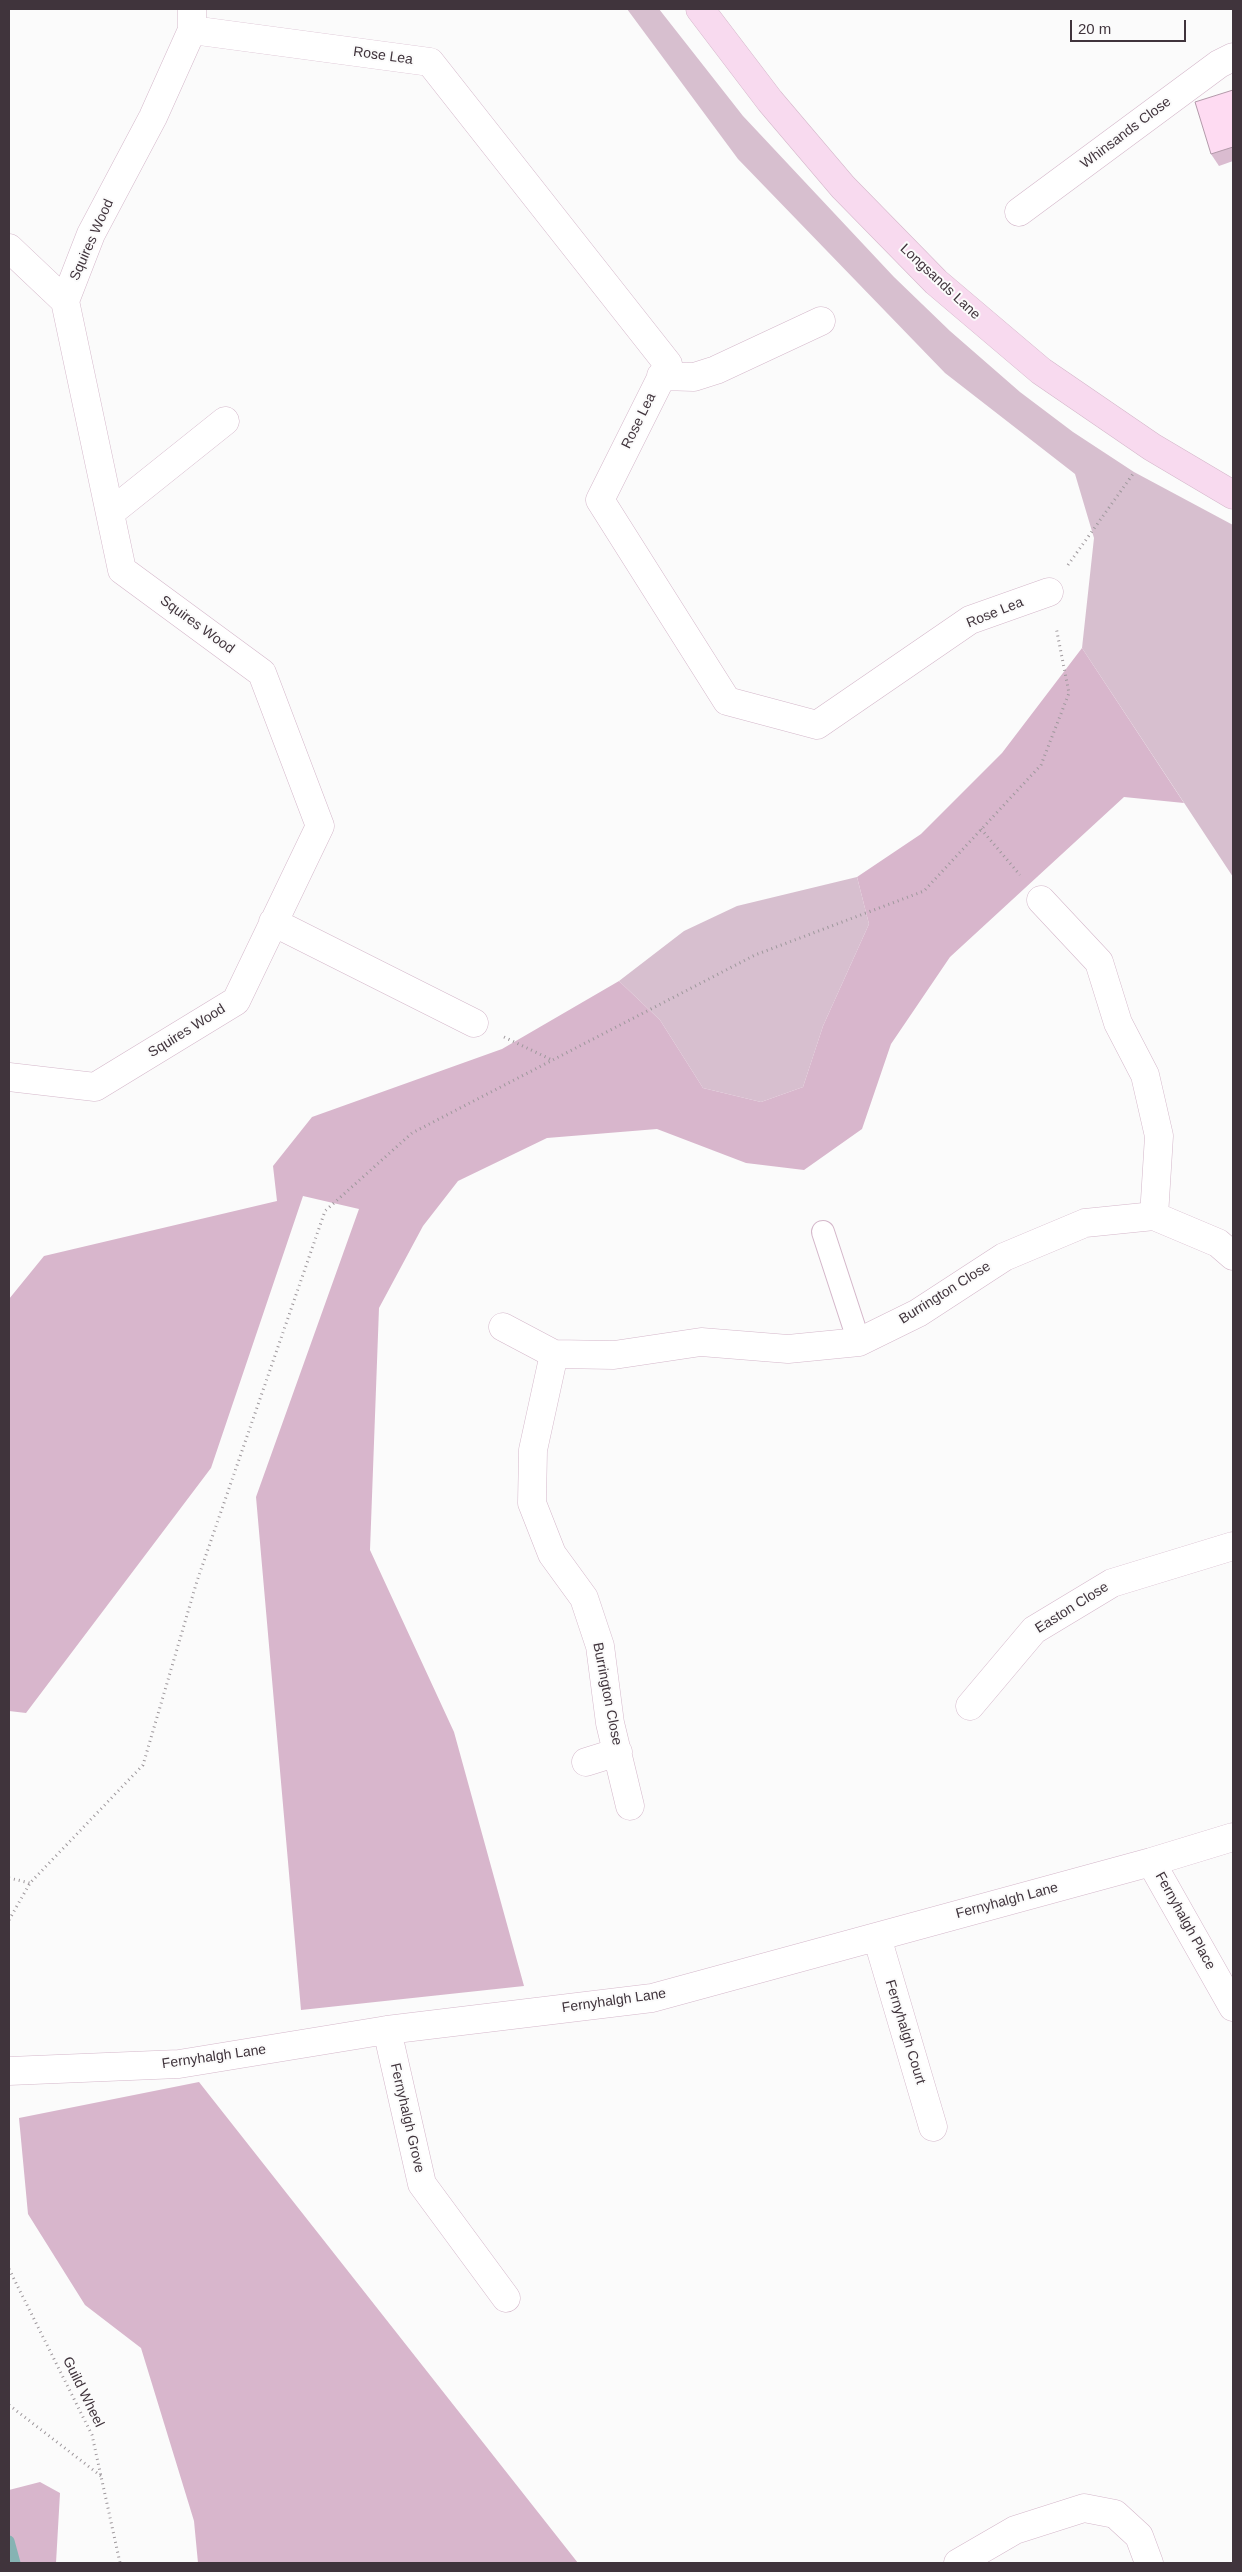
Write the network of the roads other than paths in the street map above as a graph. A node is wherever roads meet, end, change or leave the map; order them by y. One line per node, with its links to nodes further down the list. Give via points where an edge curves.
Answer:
1 (700, 9): 10 (main road, Longsands Lane, via 770,101 843,187 936,282 1041,371 1152,447)
2 (192, 19): 6 (street, Squires Wood, via 153,117 91,234); 8 (street, Rose Lea, via 430,62 668,364)
3 (1233, 57): 4 (street, Whinsands Close, via 1219,64)
4 (1019, 212)
5 (9, 248): 6 (street)
6 (65, 301): 11 (street, Squires Wood)
7 (821, 321): 8 (street, via 716,370 694,377)
8 (661, 376): 12 (street, Rose Lea, via 600,500 727,701 817,725 970,620)
9 (225, 421): 11 (street)
10 (1233, 494)
11 (110, 513): 14 (street, Squires Wood, via 122,570 262,673 320,826)
12 (1049, 592)
13 (1041, 900): 17 (street, via 1099,962 1118,1023 1145,1075 1159,1136)
14 (273, 922): 15 (street); 16 (street, Squires Wood, via 236,1001 95,1087)
15 (474, 1023)
16 (9, 1077)
17 (1154, 1216): 19 (street, Burrington Close, via 1218,1243); 21 (street, Burrington Close, via 1085,1223 1004,1257 918,1313)
18 (823, 1232): 21 (lane)
19 (1233, 1256)
20 (503, 1327): 22 (street, Burrington Close)
21 (860, 1342): 22 (street, Burrington Close, via 788,1349 701,1342 614,1355)
22 (554, 1354): 25 (street, Burrington Close, via 533,1450 532,1503 552,1554 584,1598 600,1646 610,1723)
23 (1233, 1546): 24 (street, Easton Close, via 1112,1583 1049,1620 1034,1630)
24 (970, 1706)
25 (618, 1752): 26 (street, Burrington Close); 27 (street, Burrington Close)
26 (586, 1762)
27 (630, 1806)
28 (1233, 1837): 29 (street, Fernyhalgh Lane)
29 (1151, 1862): 30 (street, Fernyhalgh Lane); 31 (street, Fernyhalgh Place)
30 (876, 1937): 32 (street, Fernyhalgh Lane, via 652,1998); 34 (street, Fernyhalgh Court)
31 (1233, 2006)
32 (387, 2030): 33 (street, Fernyhalgh Lane, via 179,2064); 35 (street, Fernyhalgh Grove, via 422,2184)
33 (9, 2071)
34 (933, 2127)
35 (506, 2298)
36 (958, 2563): 37 (street, via 1015,2530 1084,2508 1115,2514 1138,2536)
37 (1149, 2563)

